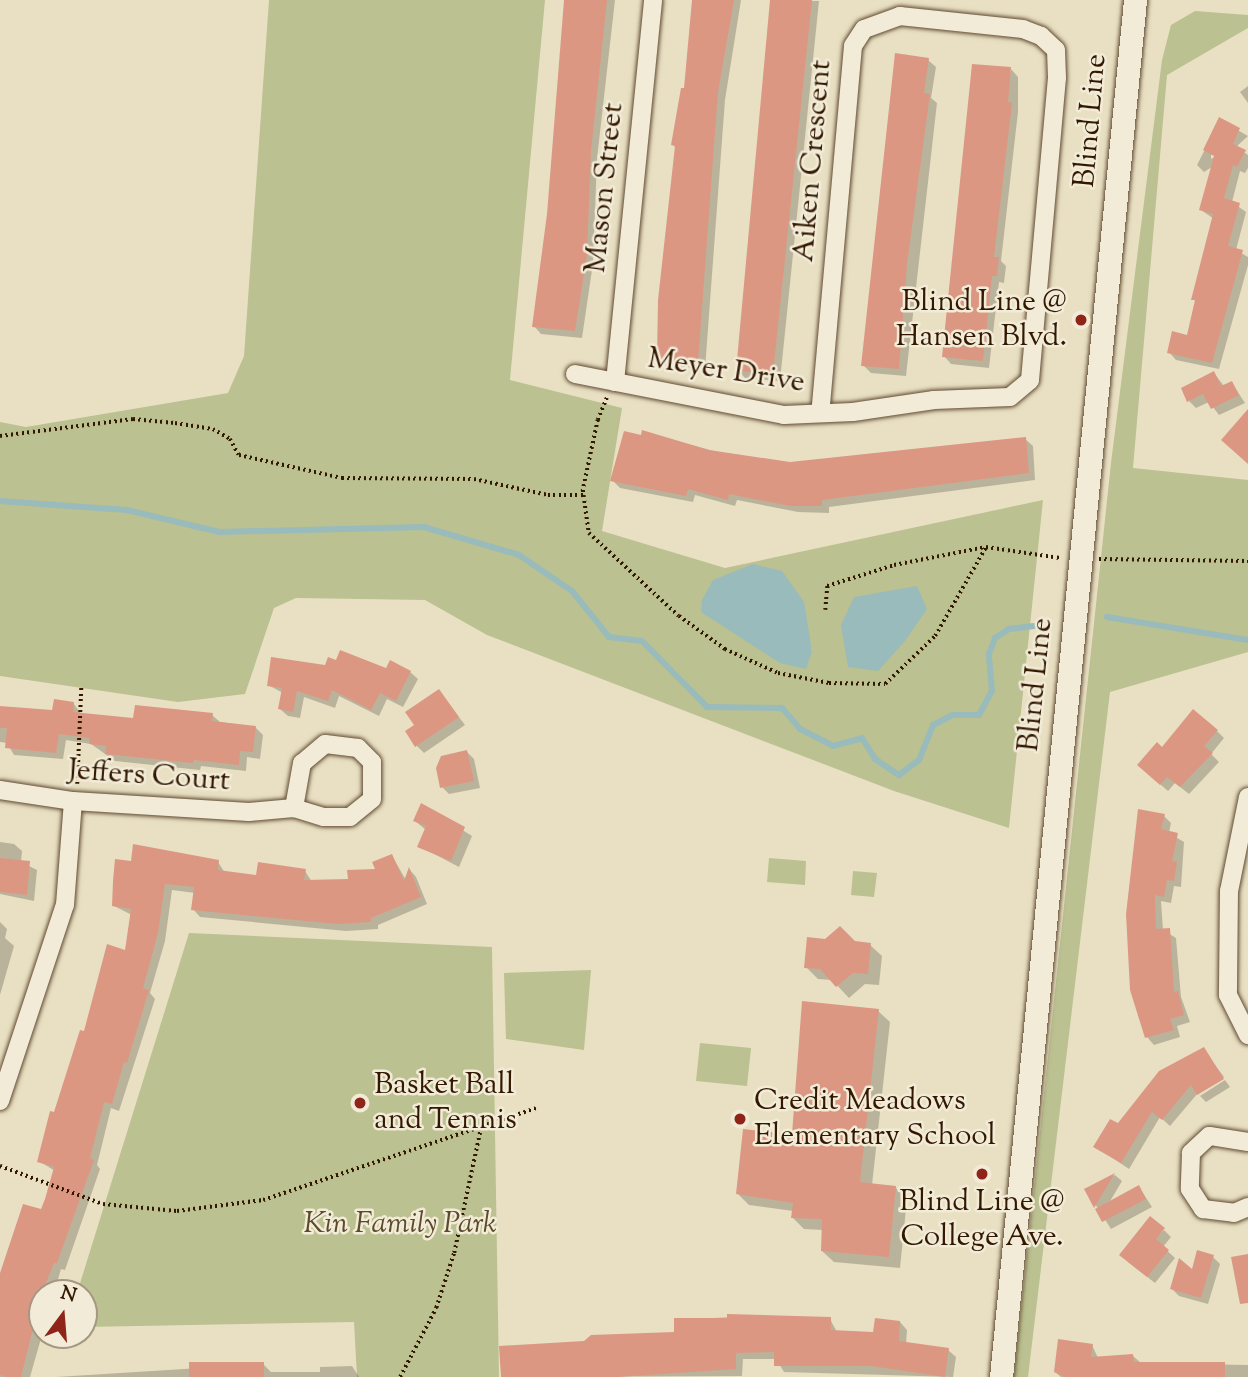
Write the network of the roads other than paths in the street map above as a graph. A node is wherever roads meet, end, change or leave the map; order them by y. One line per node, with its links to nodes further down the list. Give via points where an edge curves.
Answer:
1 (653, 0): 5 (street, Mason Street)
2 (1135, 0): 15 (street, Blind Line)
3 (575, 374): 5 (street, Meyer Drive)
4 (1030, 380): 6 (street, Meyer Drive, via 1010,397); 6 (street, Aiken Crescent, via 1058,78 1056,50 1041,36 1023,29 900,16 864,29 853,46)
5 (615, 382): 6 (street, Meyer Drive, via 784,415)
6 (820, 413)
7 (0, 790): 9 (street, Jeffers Court)
8 (1248, 797): 11 (street, via 1228,891 1228,982 1236,1018)
9 (74, 801): 10 (street, Jeffers Court, via 249,812); 12 (street, via 65,905)
10 (294, 808): 10 (street, Jeffers Court, via 324,817 350,817 362,811 372,799 372,762 358,748 325,744 302,763)
11 (1248, 1035)
12 (0, 1101)
13 (1248, 1142): 14 (street, via 1209,1136 1191,1153 1190,1189 1203,1209 1234,1213)
14 (1248, 1207)
15 (1001, 1377)

